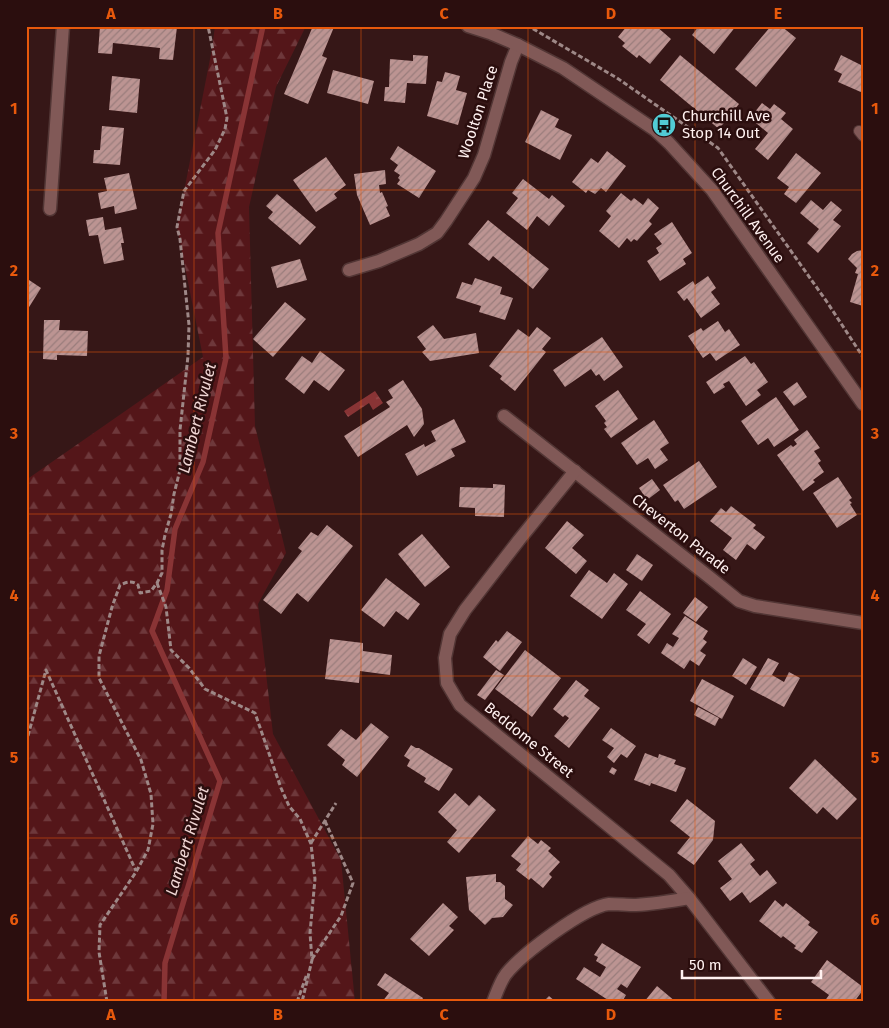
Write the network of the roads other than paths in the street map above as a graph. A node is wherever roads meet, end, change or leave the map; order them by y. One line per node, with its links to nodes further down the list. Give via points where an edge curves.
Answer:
1 (63, 26): 5 (street)
2 (468, 26): 3 (street, Churchill Avenue)
3 (491, 30): 4 (street, Churchill Avenue)
4 (518, 45): 6 (street, Woolton Place, via 484,155 474,178 437,233 379,261); 7 (street, Churchill Avenue, via 563,68 669,143 712,190)
5 (50, 209)
6 (349, 270)
7 (863, 404)
8 (504, 416): 9 (street, Cheverton Parade)
9 (575, 471): 10 (street, Cheverton Parade, via 738,601); 11 (street, Beddome Street, via 465,610 450,634 446,658 447,683 460,705 668,875)
10 (863, 623)
11 (689, 898): 12 (street, via 636,905 608,904 585,913 550,936 506,974); 13 (street, Beddome Street)
12 (493, 1002)
13 (769, 1002)

